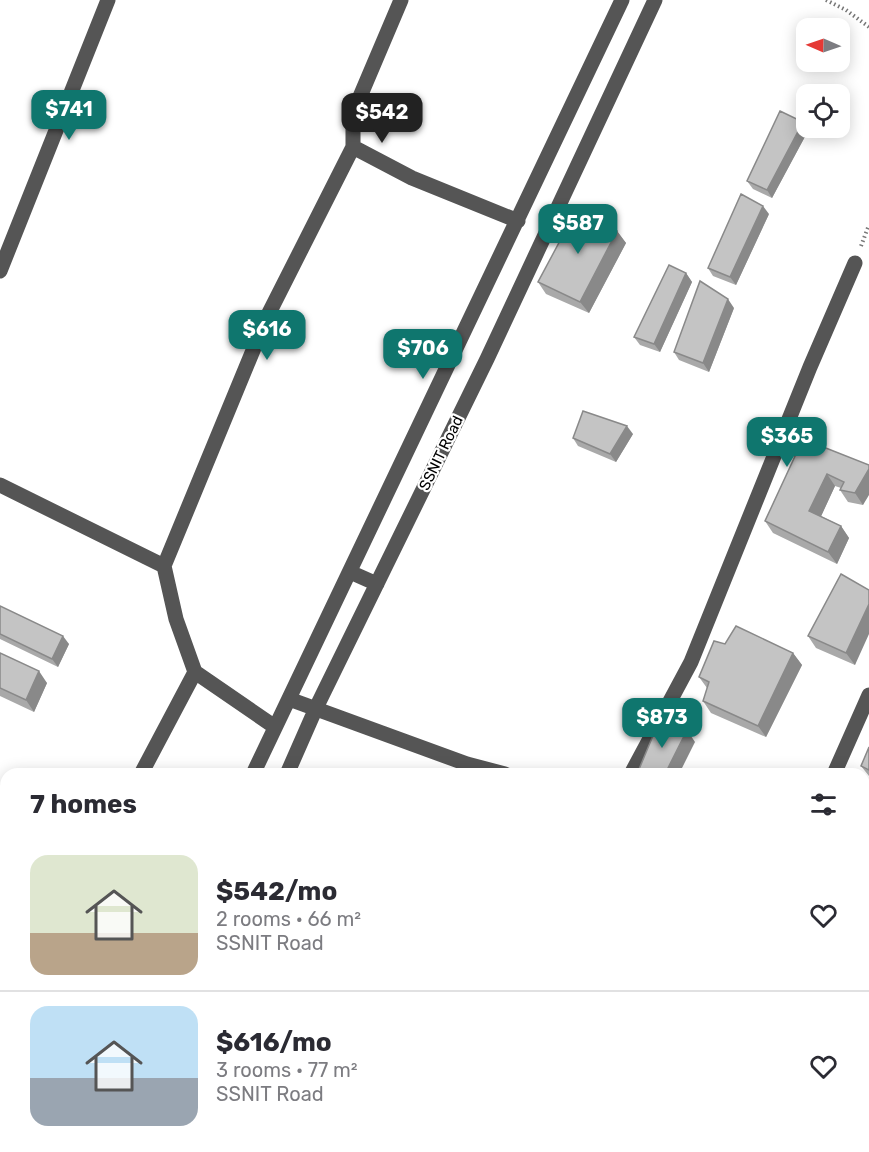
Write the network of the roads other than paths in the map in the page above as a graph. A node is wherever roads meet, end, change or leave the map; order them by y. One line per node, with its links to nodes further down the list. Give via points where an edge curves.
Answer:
1 (108, 0): 8 (street)
2 (401, 0): 5 (street, via 359,99)
3 (622, 0): 6 (street, SSNIT Road)
4 (655, 0): 12 (street, SSNIT Road)
5 (353, 147): 6 (street, via 412,178); 10 (street, via 266,319)
6 (518, 221): 11 (street, SSNIT Road)
7 (855, 263): 22 (street, via 691,662)
8 (0, 271)
9 (0, 485): 10 (street)
10 (164, 566): 13 (street, via 176,619)
11 (350, 572): 12 (street); 15 (street, SSNIT Road)
12 (377, 584): 16 (street, SSNIT Road)
13 (195, 672): 17 (street); 18 (street)
14 (869, 695): 23 (street)
15 (289, 699): 16 (street); 17 (street, SSNIT Road)
16 (316, 708): 20 (street, SSNIT Road); 21 (street)
17 (275, 727): 19 (street, SSNIT Road)
18 (144, 768)
19 (256, 768)
20 (289, 768)
21 (482, 768)
22 (634, 768)
23 (837, 768)

